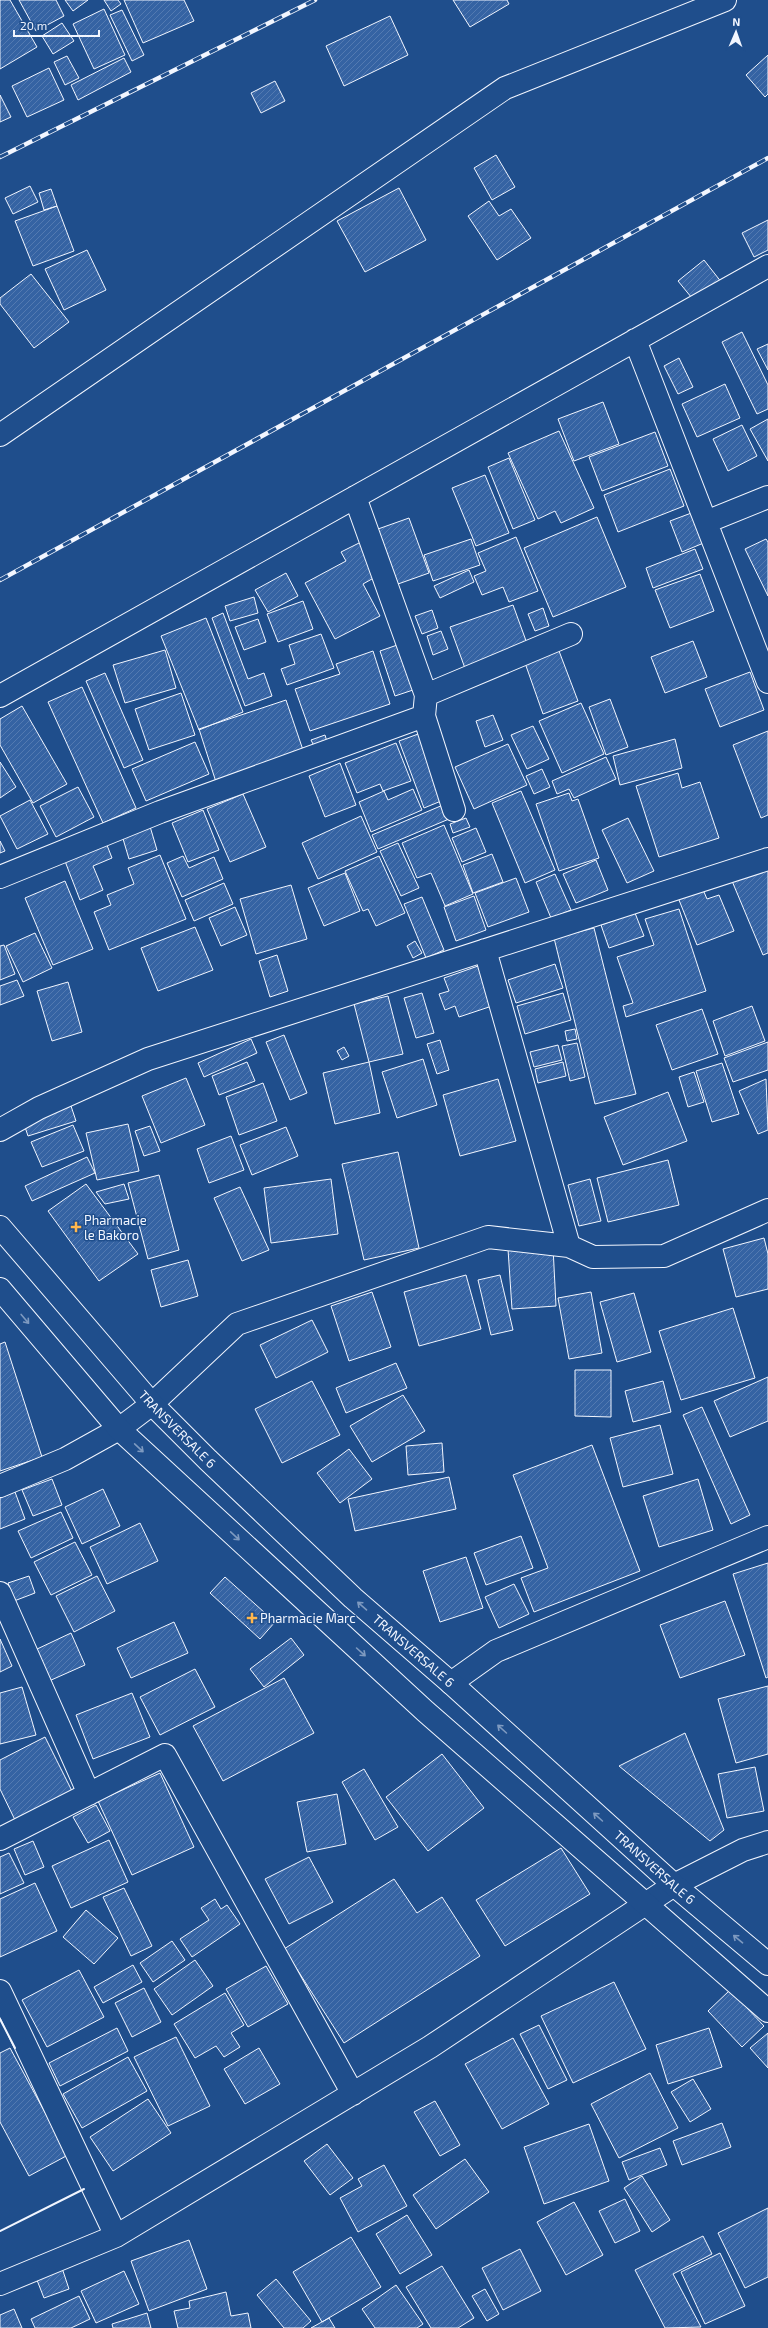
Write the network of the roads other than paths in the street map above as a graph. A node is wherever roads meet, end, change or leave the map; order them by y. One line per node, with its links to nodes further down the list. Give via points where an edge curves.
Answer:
1 (725, 0): 4 (street, via 505,88)
2 (768, 266): 3 (street)
3 (635, 340): 5 (street); 7 (street)
4 (0, 435)
5 (355, 497): 10 (street); 11 (street)
6 (768, 497): 7 (street)
7 (706, 522): 9 (street)
8 (571, 634): 10 (street)
9 (768, 682)
10 (426, 695): 12 (street)
11 (0, 696)
12 (424, 716): 13 (street); 15 (street, via 160,812)
13 (454, 810)
14 (768, 859): 16 (street)
15 (0, 877)
16 (485, 950): 17 (street, via 148,1060 39,1108); 20 (street)
17 (0, 1130)
18 (768, 1210): 20 (street, via 664,1256 593,1257)
19 (0, 1227): 22 (street, TRANSVERSALE 6)
20 (569, 1246): 22 (street, via 488,1237 237,1324)
21 (0, 1289): 23 (street, one-way to 23)
22 (152, 1404): 23 (street); 27 (street, TRANSVERSALE 6, one-way to 22, via 353,1598)
23 (119, 1429): 24 (street, via 65,1459); 32 (street, one-way to 32, via 425,1710)
24 (0, 1486)
25 (768, 1537): 27 (street, via 496,1651)
26 (0, 1593): 28 (street)
27 (451, 1683): 31 (street, TRANSVERSALE 6, one-way to 27)
28 (89, 1794): 29 (street); 36 (street, via 165,1755)
29 (0, 1839)
30 (768, 1842): 31 (street, via 743,1850)
31 (674, 1885): 32 (street); 33 (street, TRANSVERSALE 6, one-way to 31)
32 (645, 1905): 35 (street); 36 (street)
33 (768, 1964)
34 (0, 1991): 37 (street)
35 (768, 2011)
36 (353, 2094): 37 (street)
37 (116, 2236): 38 (street)
38 (0, 2284)

